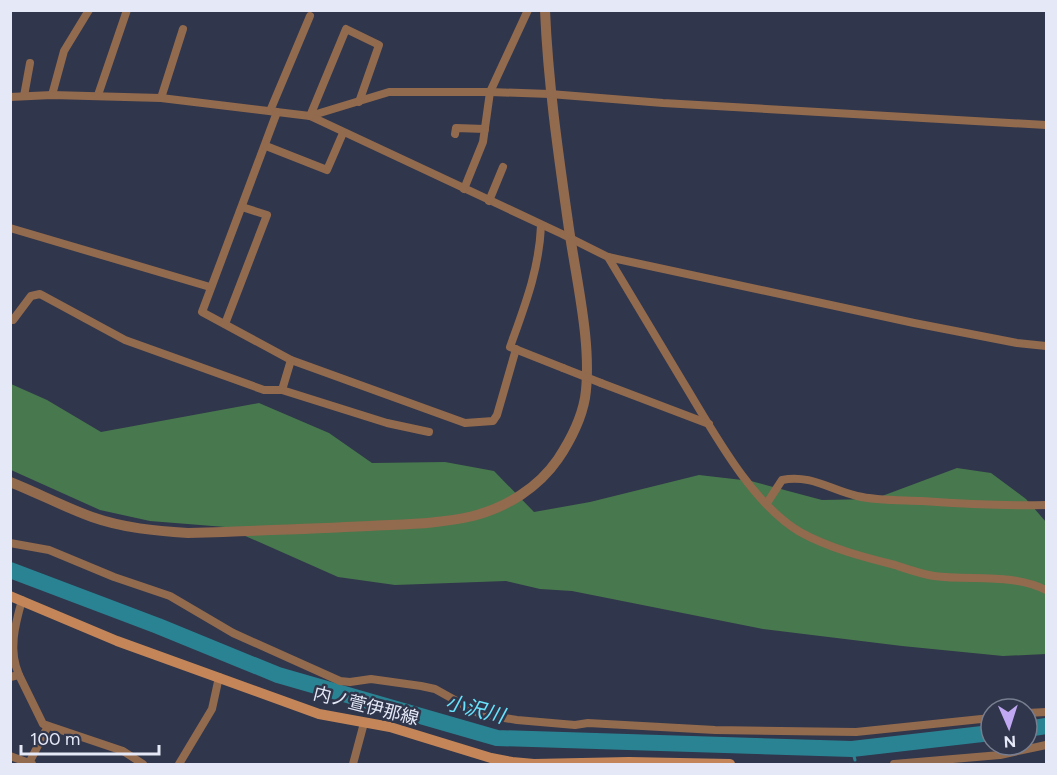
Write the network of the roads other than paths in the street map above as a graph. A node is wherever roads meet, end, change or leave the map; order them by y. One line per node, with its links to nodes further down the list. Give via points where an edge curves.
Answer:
1 (89, 10): 10 (street, via 64,51)
2 (127, 10): 11 (street)
3 (528, 10): 8 (street)
4 (545, 10): 9 (street)
5 (309, 15): 16 (street)
6 (183, 29): 14 (street)
7 (30, 63): 12 (street)
8 (490, 92): 9 (street); 15 (street, via 389,92); 19 (street)
9 (550, 94): 18 (street); 29 (street)
10 (52, 95): 11 (street); 12 (street)
11 (98, 95): 14 (street)
12 (24, 96): 13 (street)
13 (10, 97)
14 (161, 98): 16 (street)
15 (358, 102): 17 (street); 17 (street, via 379,45 346,29)
16 (274, 112): 17 (street); 22 (street)
17 (310, 116): 20 (street)
18 (1047, 125)
19 (485, 129): 21 (street, via 456,128); 24 (street)
20 (343, 133): 22 (street, via 327,170); 24 (street)
21 (455, 134)
22 (266, 146): 26 (street)
23 (503, 167): 25 (street)
24 (464, 189): 25 (street)
25 (489, 201): 27 (street)
26 (242, 207): 31 (street); 33 (street, via 267,215)
27 (541, 226): 29 (street); 35 (street, via 534,279 510,347)
28 (10, 228): 31 (street)
29 (570, 238): 30 (street); 40 (street, via 587,363 582,408 566,448 544,477 499,507 427,523 188,533 152,531 108,521)
30 (608, 257): 34 (street, via 914,323); 38 (street)
31 (210, 287): 33 (street, via 202,312)
32 (10, 320): 37 (street, via 31,296 40,294 125,340 264,390)
33 (225, 324): 36 (street)
34 (1047, 346)
35 (516, 349): 36 (street, via 493,421 465,423); 38 (street, bridge)
36 (291, 360): 37 (street)
37 (282, 390): 39 (street)
38 (708, 424): 41 (street, via 749,486)
39 (429, 432)
40 (10, 482)
41 (767, 503): 42 (street, via 782,480 794,477 879,499); 44 (street, via 800,531 860,555 933,576 1017,580)
42 (1047, 505)
43 (10, 543): 49 (street, via 49,550 170,596 232,633 340,681 371,679 435,689 480,714 574,725 774,732 856,732)
44 (1047, 590)
45 (10, 596): 46 (main road, 内ノ萱伊那線)
46 (22, 600): 47 (street, via 13,638); 48 (main road, 内ノ萱伊那線, via 117,641)
47 (15, 676): 51 (street, via 39,720)
48 (219, 676): 50 (main road, 内ノ萱伊那線, via 319,714); 57 (street, via 212,709)
49 (979, 719)
50 (364, 723): 55 (main road, 内ノ萱伊那線, via 390,727 491,758); 58 (street)
51 (48, 726): 54 (street); 56 (street, via 123,752)
52 (1046, 748): 60 (street)
53 (10, 756): 54 (street)
54 (31, 764)
55 (534, 764): 59 (main road, 内ノ萱伊那線)
56 (143, 765)
57 (179, 765)
58 (353, 765)
59 (730, 765)
60 (894, 765)

